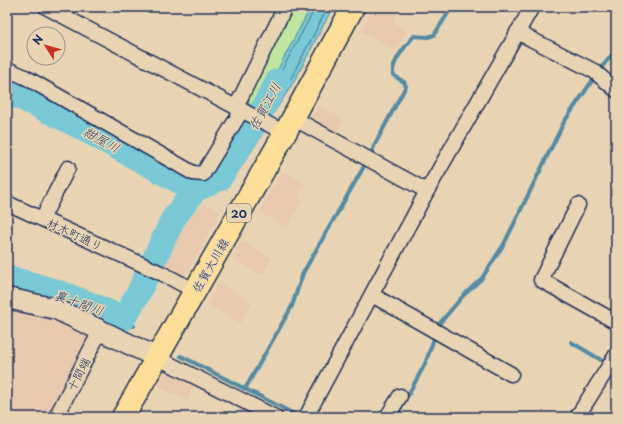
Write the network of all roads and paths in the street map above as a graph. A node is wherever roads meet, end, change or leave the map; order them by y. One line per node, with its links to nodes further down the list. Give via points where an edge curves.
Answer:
1 (46, 7): 8 (street)
2 (285, 7): 8 (street)
3 (353, 7): 9 (main road, 佐賀大川線 / 20)
4 (532, 7): 5 (street)
5 (517, 32): 7 (street, via 597,74); 11 (street)
6 (7, 69): 8 (street, via 193,173 203,174)
7 (616, 90)
8 (241, 110): 9 (street, via 265,122)
9 (289, 125): 11 (street, via 369,160); 15 (main road, 佐賀大川線 / 20)
10 (68, 168): 14 (street)
11 (427, 191): 16 (street)
12 (7, 202): 14 (street, 材木町通り)
13 (578, 205): 18 (street, via 541,280)
14 (42, 219): 15 (street, 材木町通り)
15 (195, 291): 20 (main road, 佐賀大川線 / 20)
16 (372, 295): 22 (street); 24 (street)
17 (7, 298): 19 (street, via 56,309)
18 (616, 320)
19 (100, 331): 20 (street); 25 (street, 十間端)
20 (156, 357): 26 (main road, 佐賀大川線 / 20); 27 (street)
21 (612, 362): 29 (street)
22 (511, 374)
23 (400, 396): 28 (street)
24 (307, 416)
25 (56, 417)
26 (123, 417)
27 (275, 417)
28 (387, 417)
29 (577, 417)

